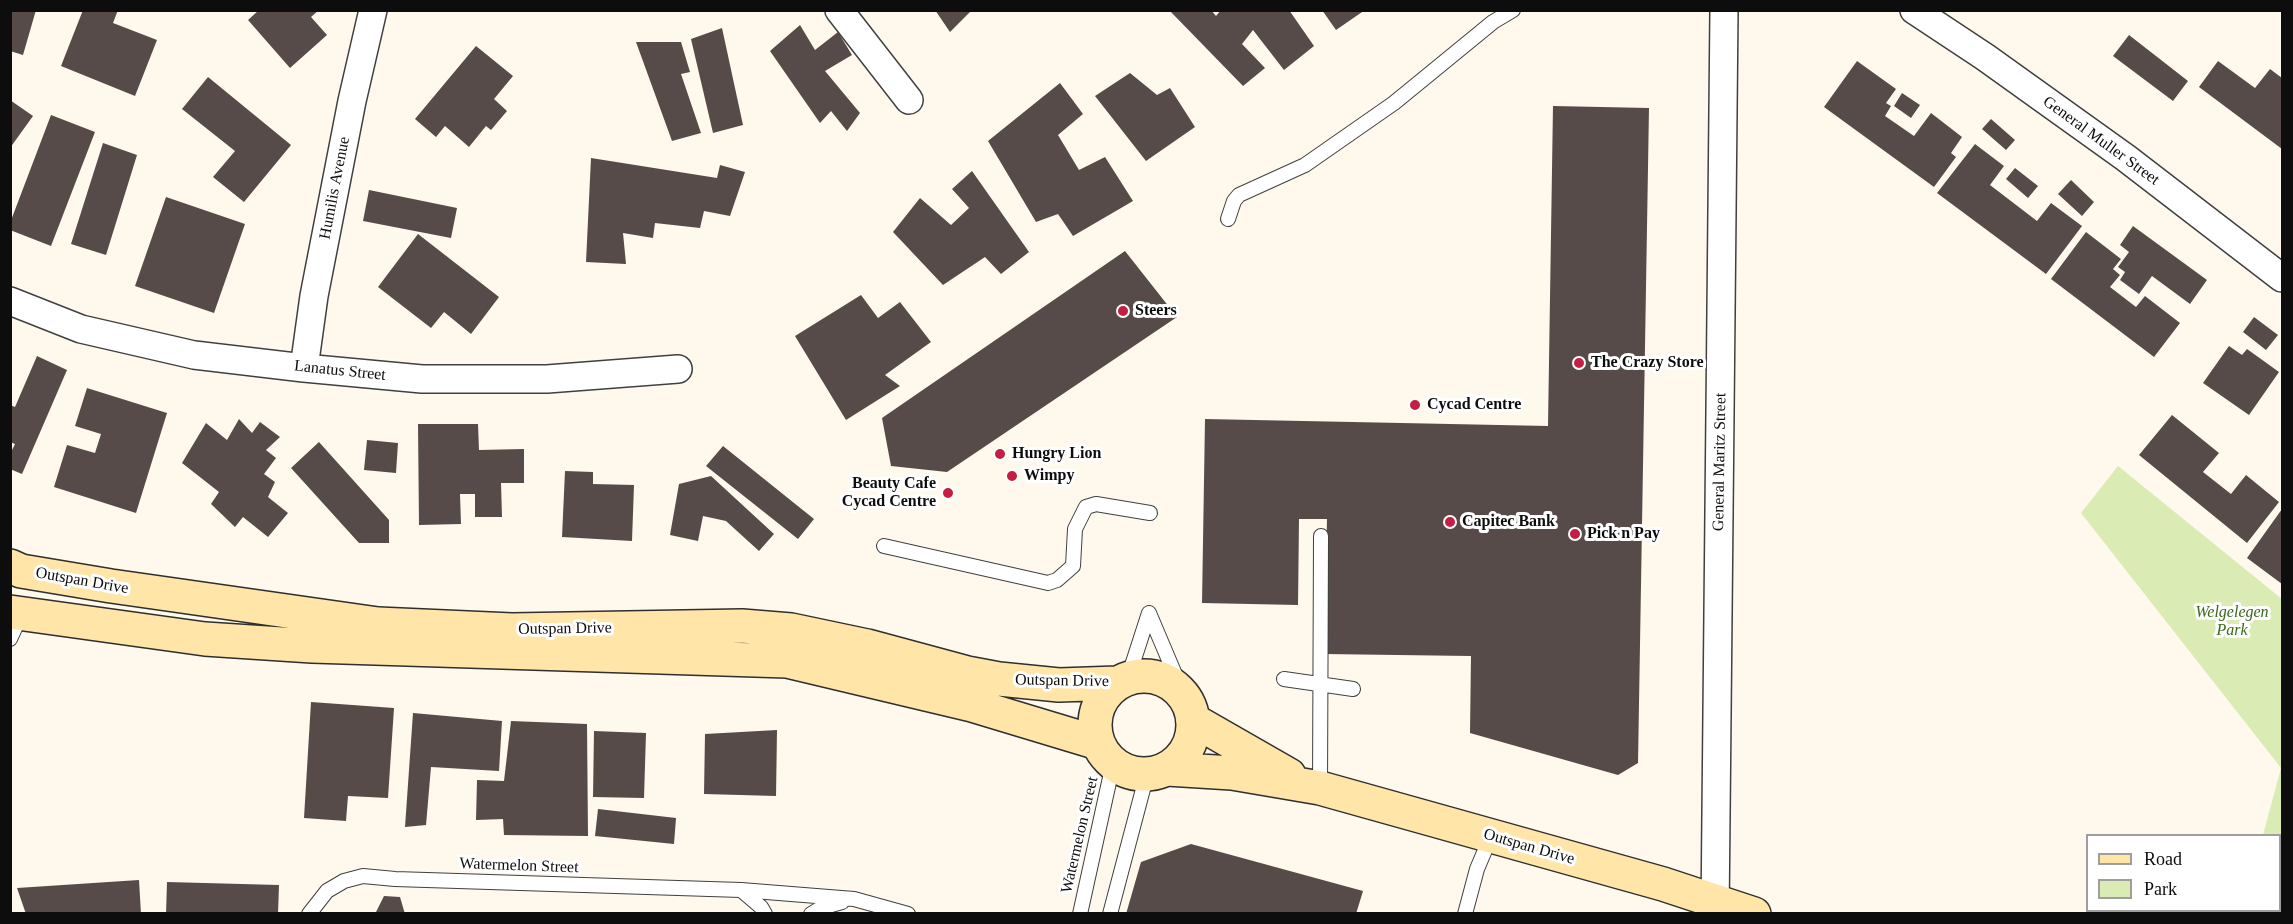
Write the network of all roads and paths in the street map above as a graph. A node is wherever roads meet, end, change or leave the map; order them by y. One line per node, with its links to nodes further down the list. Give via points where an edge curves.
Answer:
1 (373, 10): 10 (street, Humilis Avenue, via 352,101)
2 (839, 10): 6 (street)
3 (1513, 10): 7 (lane, via 1394,103 1305,165 1239,195)
4 (1724, 10): 28 (street, General Maritz Street)
5 (1914, 10): 8 (street, General Muller Street, via 2126,158)
6 (909, 100)
7 (1228, 219)
8 (2283, 278)
9 (10, 300): 10 (street, Lanatus Street, via 81,329 182,353)
10 (304, 368): 11 (street, Lanatus Street, via 422,379 546,379)
11 (678, 369)
12 (1150, 513): 14 (lane, via 1096,504 1086,507 1075,529 1073,566 1058,580 1048,583)
13 (1321, 536): 19 (lane)
14 (884, 546)
15 (10, 566): 18 (street, Outspan Drive, via 111,586 378,624 512,630 742,627 791,630 999,679 1059,685)
16 (13, 616): 22 (street, Outspan Drive, via 205,639 312,646 787,661 972,705)
17 (1284, 679): 19 (lane)
18 (1123, 681): 21 (street, via 1153,676 1167,682); 21 (lane, via 1149,613); 22 (street, via 1103,698 1095,717)
19 (1319, 685): 20 (lane); 24 (lane)
20 (1353, 688)
21 (1189, 709): 23 (street, via 1192,737 1185,754); 24 (street, Outspan Drive)
22 (1106, 753): 23 (street, via 1128,772); 33 (lane, Watermelon Street)
23 (1157, 772): 24 (street, Outspan Drive, via 1232,773); 34 (lane)
24 (1313, 786): 25 (street, Outspan Drive)
25 (1491, 836): 28 (street, Outspan Drive, via 1663,884); 35 (lane)
26 (741, 890): 27 (lane, Watermelon Street); 29 (lane, Watermelon Street, via 363,876 327,891); 30 (lane)
27 (854, 899): 31 (lane); 32 (lane, Watermelon Street)
28 (1715, 908): 36 (street, Outspan Drive)
29 (309, 914)
30 (765, 914)
31 (811, 914)
32 (908, 914)
33 (1080, 914)
34 (1110, 914)
35 (1465, 914)
36 (1754, 914)

